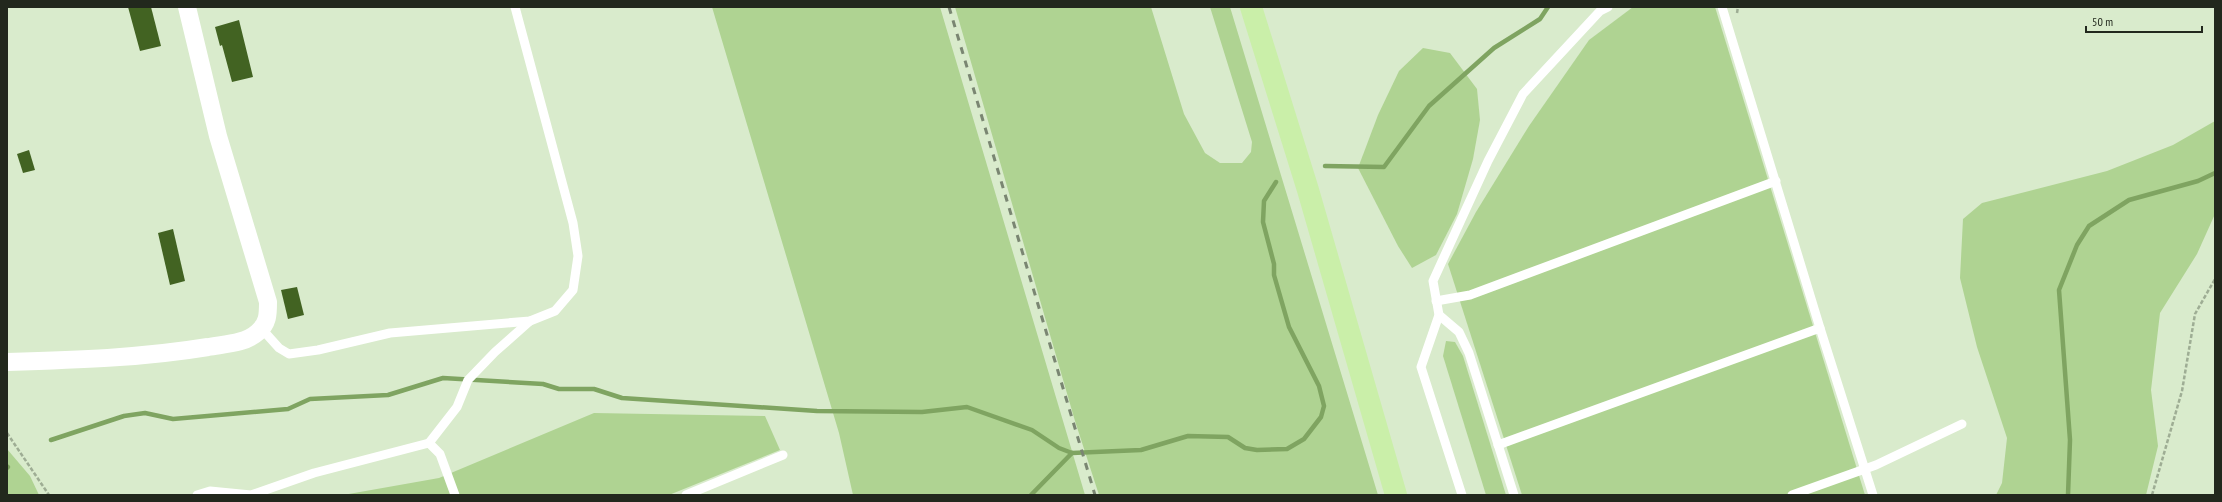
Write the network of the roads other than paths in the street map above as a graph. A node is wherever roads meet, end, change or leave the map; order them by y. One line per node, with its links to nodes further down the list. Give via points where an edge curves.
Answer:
1 (187, 7): 10 (street, via 218,136 268,302 268,319)
2 (515, 7): 9 (lane, via 573,223 578,256 573,290 555,311)
3 (1251, 7): 22 (main road, via 1308,190)
4 (1608, 7): 7 (lane, via 1600,11 1523,94 1488,161 1433,281)
5 (1722, 7): 6 (lane)
6 (1776, 181): 7 (lane, via 1470,295); 11 (lane)
7 (1436, 301): 8 (lane)
8 (1439, 315): 15 (lane, via 1459,332 1470,353); 23 (lane, via 1421,367)
9 (530, 321): 10 (lane, via 390,333 289,354 279,348); 14 (lane, via 468,380 457,407)
10 (261, 328): 12 (street, via 257,333 241,341 184,351 104,360)
11 (1820, 328): 15 (lane); 17 (lane)
12 (7, 362)
13 (1962, 424): 17 (lane)
14 (429, 443): 19 (lane, via 314,473); 20 (lane, via 440,454)
15 (1498, 445): 24 (lane)
16 (783, 455): 21 (lane)
17 (1865, 469): 25 (lane); 26 (lane)
18 (197, 495): 19 (lane, via 210,491)
19 (251, 495)
20 (455, 495)
21 (686, 495)
22 (1396, 495)
23 (1462, 495)
24 (1514, 495)
25 (1792, 495)
26 (1873, 495)

